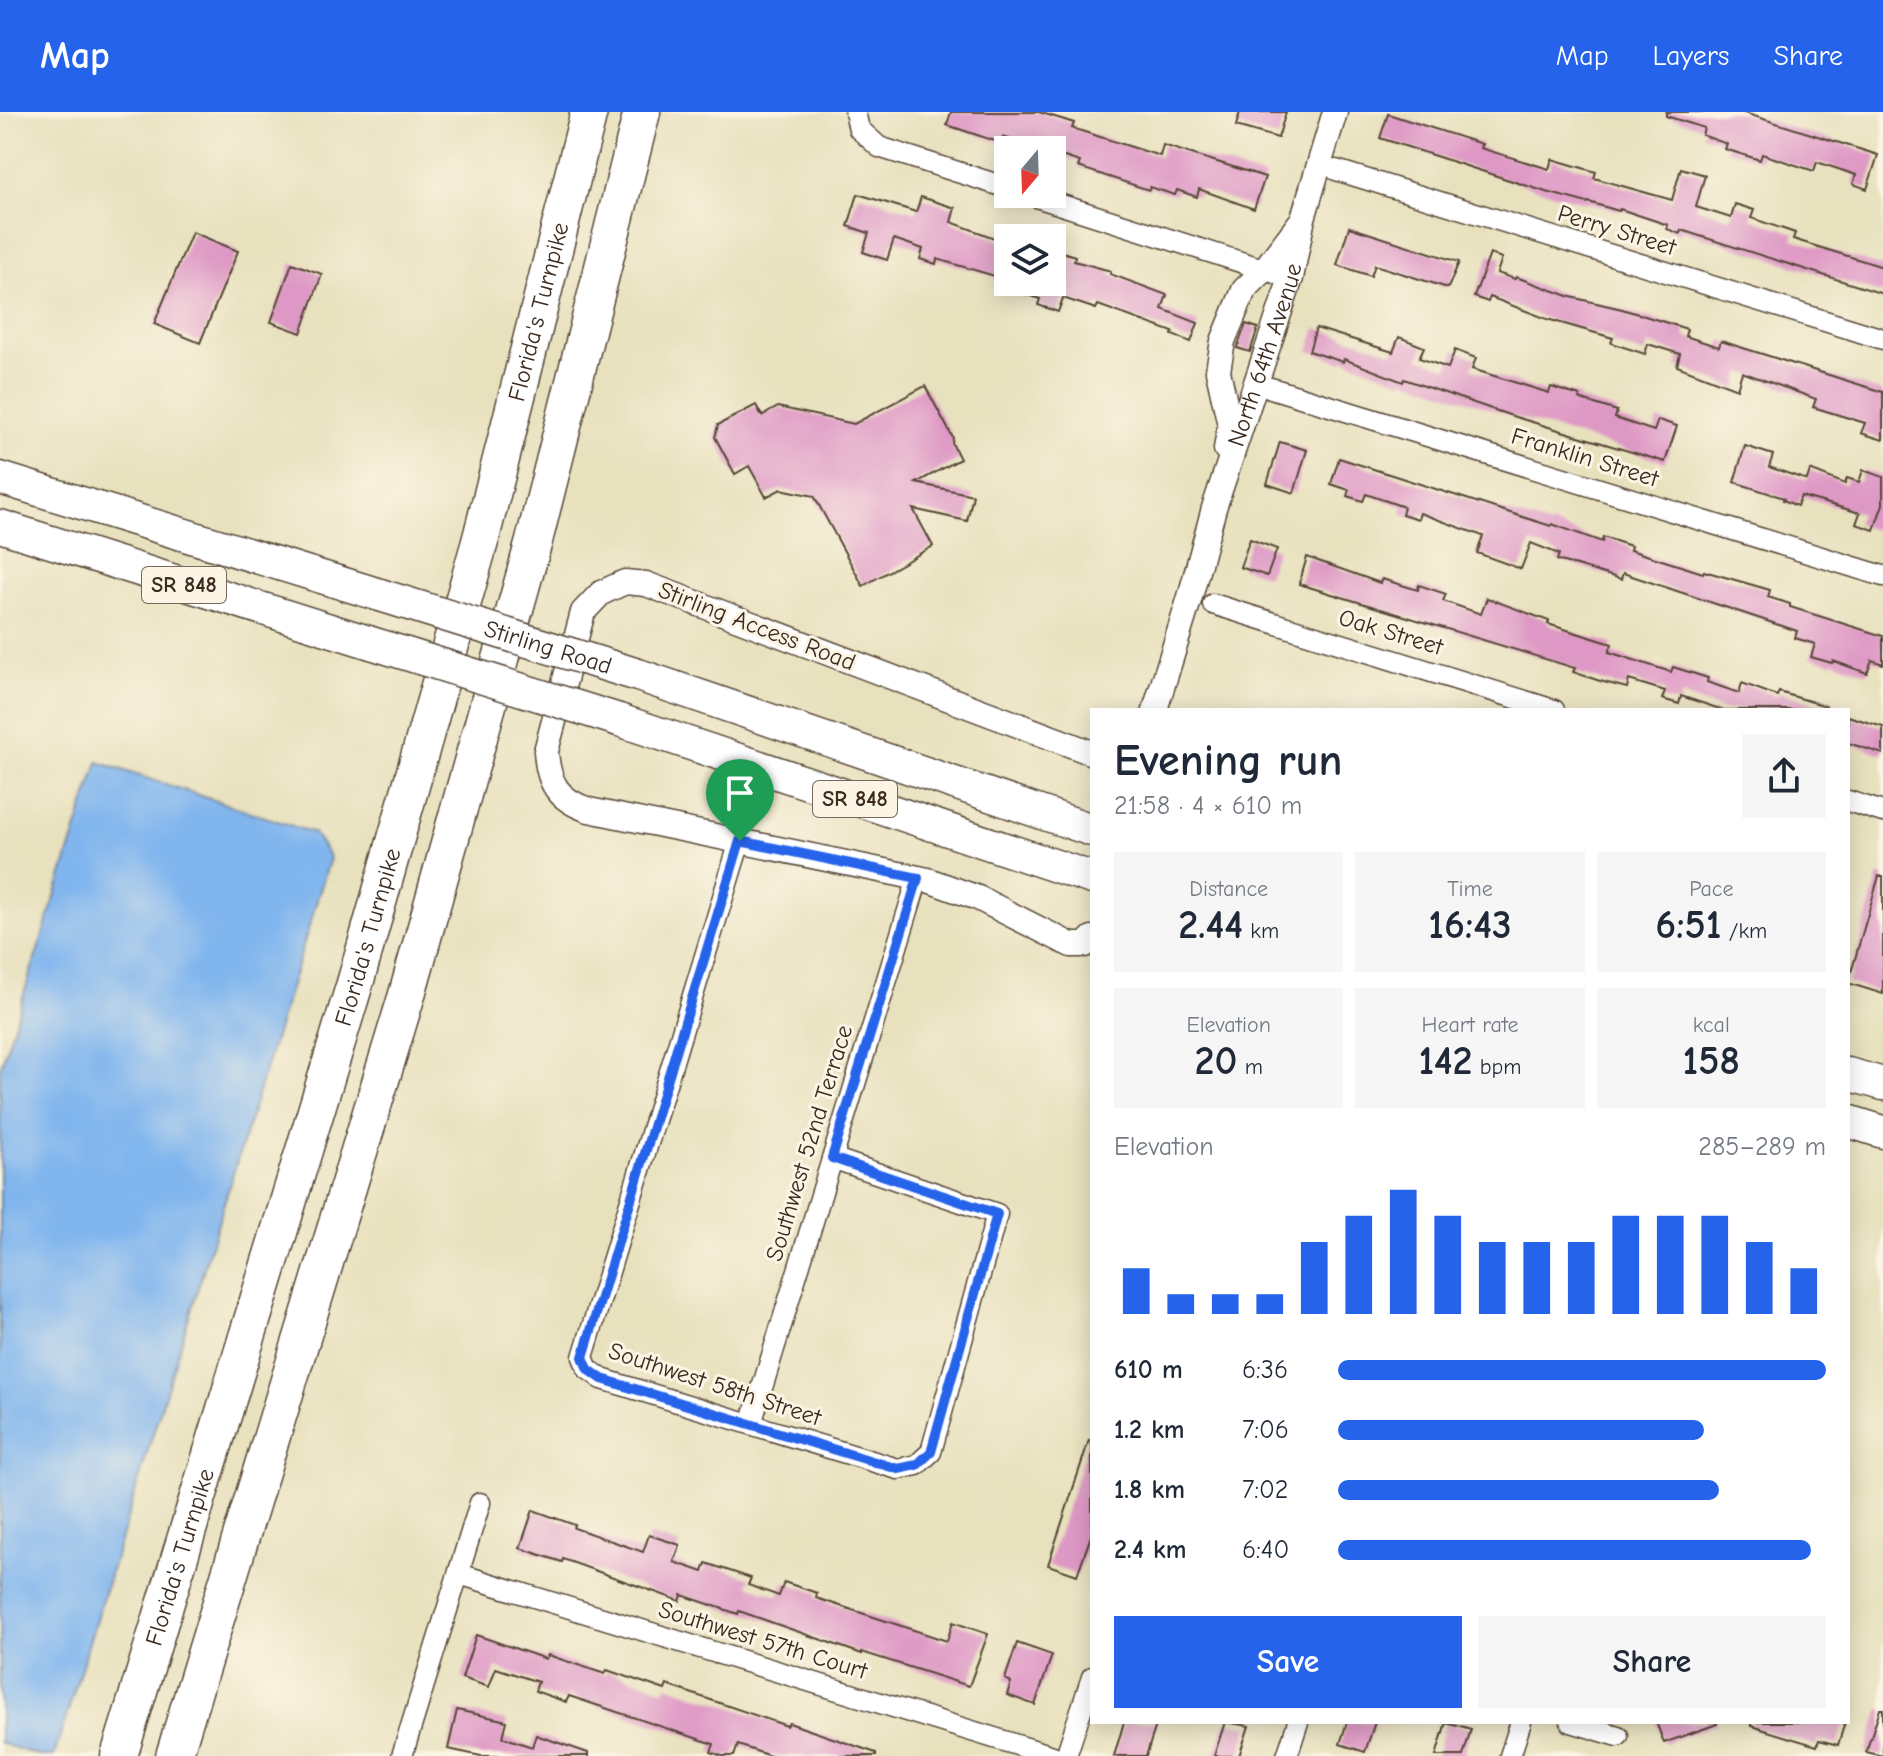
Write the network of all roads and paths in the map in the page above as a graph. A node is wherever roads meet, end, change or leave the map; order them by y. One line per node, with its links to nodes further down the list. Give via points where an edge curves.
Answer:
1 (589, 112): 41 (highway, Florida's Turnpike, via 481,538 356,980)
2 (642, 112): 42 (highway, via 534,541 406,998)
3 (1335, 112): 8 (street, North 64th Avenue)
4 (857, 121): 6 (street, via 879,147)
5 (1336, 170): 11 (street, Perry Street)
6 (994, 184)
7 (1066, 207): 9 (street)
8 (1303, 218): 9 (street, North 64th Avenue); 10 (street, North 64th Avenue)
9 (1264, 270): 10 (street); 14 (street, North 64th Avenue, via 1244,290 1223,341 1218,371 1230,425)
10 (1291, 278): 14 (street, North 64th Avenue)
11 (1883, 339)
12 (1271, 388): 16 (street, Franklin Street)
13 (0, 478): 23 (main road, Stirling Road / SR 848, bridge, via 638,675)
14 (1221, 491): 18 (street, North 64th Avenue)
15 (0, 526): 25 (main road, Stirling Road / SR 848, bridge, via 619,720)
16 (1883, 576)
17 (1213, 604): 19 (street, Oak Street)
18 (1156, 708)
19 (1548, 708)
20 (1090, 752): 24 (street, Stirling Access Road, via 646,584 625,582 601,593 583,612 546,751 547,772 556,789 573,805 589,810)
21 (1850, 802): 22 (street)
22 (1883, 812)
23 (1090, 829)
24 (740, 841): 26 (street, Stirling Access Road); 33 (street, Southwest 58th Street, via 583,1357 588,1369 602,1379)
25 (1090, 877)
26 (918, 878): 27 (street, Stirling Access Road, via 978,898 1071,945); 32 (street, Southwest 52nd Terrace)
27 (1089, 942)
28 (1850, 1075): 29 (main road)
29 (1883, 1084)
30 (1850, 1122): 31 (main road)
31 (1883, 1132)
32 (832, 1158): 33 (street, Southwest 52nd Terrace); 33 (street, Southwest 58th Street, via 997,1214 931,1452 917,1465 898,1469)
33 (751, 1424)
34 (480, 1503): 35 (street)
35 (459, 1574): 43 (street); 44 (street, Southwest 57th Court)
36 (1090, 1683): 45 (street)
37 (1297, 1724): 46 (street)
38 (1520, 1724): 47 (street)
39 (1578, 1724): 40 (street)
40 (1618, 1736)
41 (119, 1756)
42 (174, 1756)
43 (402, 1756)
44 (1053, 1756)
45 (1066, 1756)
46 (1287, 1756)
47 (1510, 1756)

